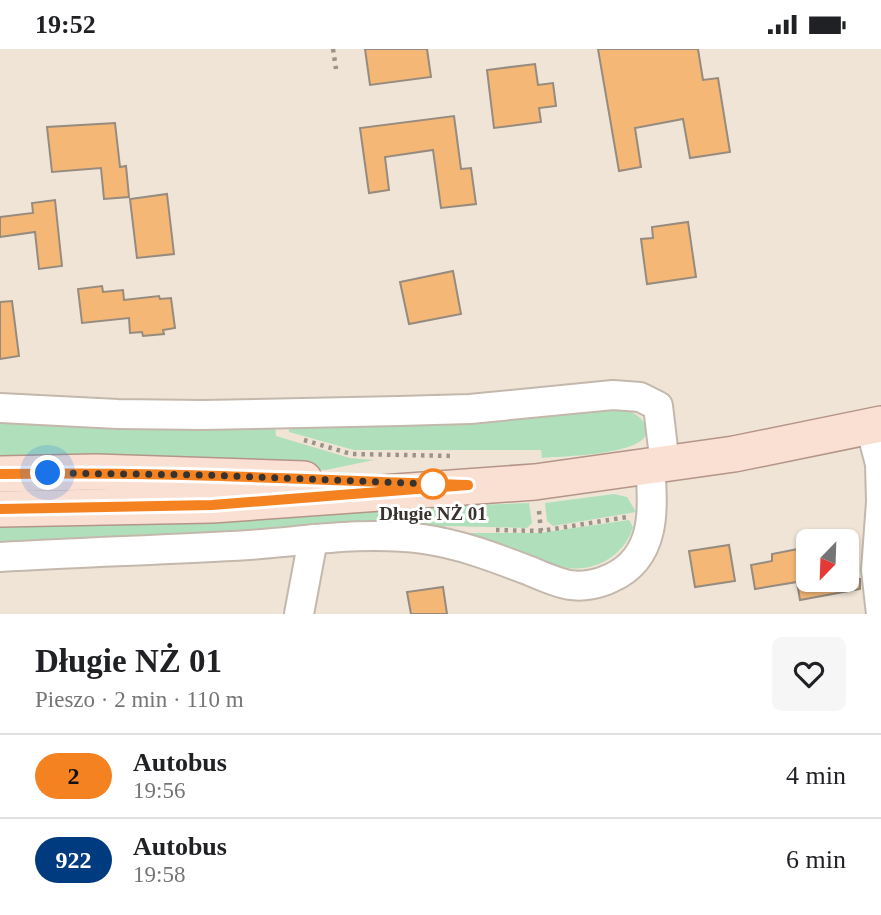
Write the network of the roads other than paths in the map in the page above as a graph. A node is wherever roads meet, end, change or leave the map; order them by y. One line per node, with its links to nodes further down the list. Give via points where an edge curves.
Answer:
1 (0, 408): 3 (street, via 118,414 283,413 470,409 580,397 639,397 658,406)
2 (875, 425): 3 (main road); 10 (street, via 880,464 876,570)
3 (658, 466): 4 (main road, via 535,482); 7 (street, via 646,543 625,569 598,583 569,585 426,539)
4 (468, 471): 5 (main road); 6 (main road, via 212,505)
5 (0, 474)
6 (0, 509)
7 (313, 539): 8 (street); 9 (street)
8 (0, 557)
9 (299, 614)
10 (881, 614)

